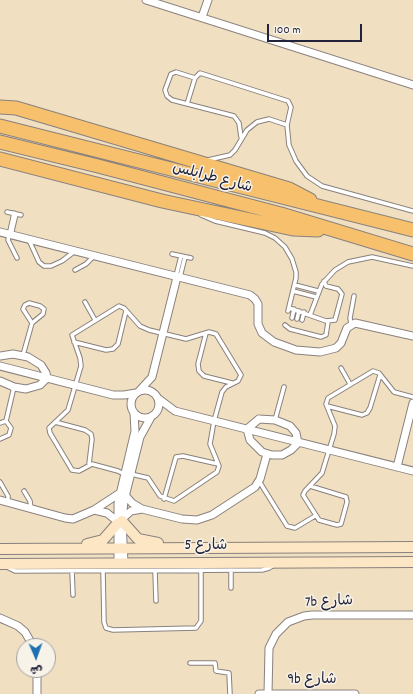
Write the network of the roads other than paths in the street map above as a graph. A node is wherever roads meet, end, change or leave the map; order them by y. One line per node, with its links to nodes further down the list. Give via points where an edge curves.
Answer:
1 (146, 0): 3 (street)
2 (208, 0): 3 (street)
3 (202, 17): 5 (street)
4 (195, 78): 7 (lane); 7 (lane, via 173,72 169,76 165,93 169,98); 10 (lane, via 200,73 288,101 292,107)
5 (413, 85)
6 (0, 100): 9 (highway)
7 (187, 104): 12 (lane, via 234,116 239,123)
8 (0, 107): 9 (highway)
9 (16, 108): 15 (highway)
10 (287, 125): 12 (lane, via 275,120 262,120 251,126); 18 (lane, via 289,146 296,161 314,181 326,187)
11 (0, 126): 16 (highway, شارع طرابلس)
12 (241, 137): 15 (lane, via 230,155)
13 (0, 142): 22 (highway, شارع طرابلس, via 282,214)
14 (4, 160): 17 (highway)
15 (198, 162): 16 (highway, via 289,189)
16 (319, 207): 23 (highway, شارع طرابلس)
17 (192, 208): 22 (highway, via 293,229); 38 (lane, via 215,221 275,238 292,259 296,272)
18 (413, 211)
19 (7, 212): 20 (lane)
20 (15, 214): 21 (lane); 25 (lane)
21 (21, 215)
22 (333, 230): 29 (highway, شارع طرابلس)
23 (413, 230)
24 (0, 232): 25 (street)
25 (10, 234): 26 (street); 32 (lane, via 9,243)
26 (29, 239): 27 (street); 27 (lane, via 39,262 44,266 62,262)
27 (75, 251): 30 (street)
28 (172, 254): 31 (lane)
29 (413, 254)
30 (94, 256): 35 (lane); 36 (street)
31 (183, 256): 33 (lane); 36 (lane)
32 (17, 258)
33 (191, 258)
34 (413, 266): 37 (lane, via 379,258 364,258 341,266)
35 (75, 270)
36 (178, 277): 55 (street, via 253,297 258,304 258,324 262,333 274,342 289,348 312,352 332,350 342,343); 58 (street)
37 (324, 281): 40 (lane); 53 (lane, via 326,286 338,289 342,294 336,318)
38 (295, 285): 39 (lane); 40 (lane)
39 (293, 291): 42 (lane); 44 (lane, via 289,309)
40 (318, 291): 42 (lane)
41 (354, 296): 55 (lane)
42 (316, 297): 48 (lane)
43 (85, 302): 51 (lane)
44 (294, 309): 45 (lane); 49 (lane)
45 (299, 310): 47 (lane); 50 (lane)
46 (126, 311): 51 (lane, via 117,306); 58 (lane, via 142,328); 60 (lane, via 118,344 113,349 106,350)
47 (304, 312): 48 (lane); 52 (lane)
48 (310, 315): 53 (lane)
49 (292, 318)
50 (297, 319)
51 (95, 320): 60 (lane, via 73,333)
52 (302, 320)
53 (328, 322): 56 (lane, via 323,337)
54 (32, 323): 54 (lane, via 43,314 44,309 29,303 23,309); 61 (lane)
55 (351, 324): 59 (street, via 362,323)
56 (285, 325)
57 (206, 333): 58 (lane, via 186,338); 69 (lane, via 212,332 218,336 240,372 240,379); 69 (lane, via 198,364 199,371 204,376)
58 (163, 334): 66 (street)
59 (413, 336)
60 (74, 342): 71 (lane, via 81,361)
61 (23, 355): 62 (street); 67 (street, via 41,365)
62 (0, 356)
63 (0, 366): 67 (street)
64 (340, 368): 70 (lane)
65 (380, 375): 70 (lane, via 371,372); 77 (lane, via 394,392); 79 (lane, via 367,413 362,415)
66 (152, 377): 74 (street); 76 (street)
67 (47, 378): 71 (street); 72 (street, via 31,389)
68 (0, 381): 72 (street)
69 (233, 383): 86 (lane, via 222,392)
70 (350, 384): 79 (lane, via 328,398)
71 (76, 386): 75 (street); 85 (lane, via 68,410)
72 (14, 387): 84 (lane)
73 (284, 388): 83 (lane)
74 (138, 391): 75 (street); 76 (street, via 147,390); 80 (street, via 131,400)
75 (113, 395): 80 (street)
76 (158, 397): 81 (street); 82 (street, via 159,407)
77 (413, 398)
78 (413, 403): 95 (street)
79 (327, 406): 91 (lane, via 335,428)
80 (133, 411): 82 (street, via 140,418); 97 (street, via 135,431)
81 (175, 411): 82 (street); 86 (street)
82 (153, 415): 97 (street, via 142,432)
83 (275, 420): 88 (street, via 259,419); 90 (street, via 294,429)
84 (6, 421): 87 (lane); 89 (lane, via 10,426 10,433)
85 (54, 422): 93 (lane, via 91,434); 93 (lane, via 49,430 71,468 79,472)
86 (214, 422): 88 (street); 94 (lane, via 210,444)
87 (0, 423)
88 (247, 429): 90 (street); 92 (street, via 253,445)
89 (0, 438)
90 (298, 443): 91 (street); 92 (street, via 287,453)
91 (330, 451): 95 (street); 100 (lane, via 321,475)
92 (267, 454): 98 (street)
93 (89, 464): 97 (lane)
94 (218, 464): 103 (lane, via 217,472 178,499); 103 (lane, via 183,456 176,457)
95 (397, 467): 96 (street)
96 (413, 471)
97 (127, 474): 102 (street); 103 (lane, via 148,478 158,494)
98 (259, 481): 107 (street, via 252,489 202,519 187,520); 109 (lane, via 287,526 295,528)
99 (0, 482): 105 (lane, via 8,496)
100 (310, 486): 109 (lane, via 304,493 304,498); 109 (lane, via 344,496 348,500 340,525 322,522)
101 (24, 492): 106 (lane, via 30,501)
102 (122, 494): 107 (street); 108 (street); 110 (street)
103 (164, 498)
104 (0, 500): 105 (street)
105 (8, 502): 106 (street)
106 (31, 509): 108 (street, via 69,519 81,517)
107 (142, 509): 110 (street, via 131,511)
108 (94, 510): 110 (street, via 107,513)
109 (315, 516)
110 (120, 521): 112 (street, via 108,536 98,542); 113 (street); 114 (street, via 138,539 164,544)
111 (413, 547): 114 (street, شارع 5)
112 (64, 548): 113 (street, شارع 5); 115 (street, شارع 5)
113 (121, 548): 114 (street, شارع 5); 118 (street)
114 (171, 548)
115 (0, 549)
116 (277, 562): 117 (street, شارع 5); 118 (street, شارع 5); 121 (lane, via 264,570)
117 (413, 562)
118 (121, 563): 119 (street, شارع 5)
119 (1, 564): 122 (lane, via 15,571)
120 (201, 570): 121 (lane); 123 (lane, via 201,621 196,628 113,630 106,628 104,622); 124 (lane)
121 (231, 570): 125 (lane)
122 (72, 571): 123 (lane); 126 (lane)
123 (104, 571): 124 (lane)
124 (155, 571): 127 (lane)
125 (231, 588)
126 (73, 595)
127 (156, 601)
128 (413, 615): 136 (street, 7b شارع, via 304,616 288,622 272,641 268,657)
129 (0, 618): 130 (street, via 18,626)
130 (28, 638)
131 (190, 663): 134 (lane, via 216,664 216,671 229,672)
132 (37, 678): 133 (street)
133 (37, 694)
134 (230, 694)
135 (259, 694): 136 (street, 9b شارع)
136 (268, 694): 137 (street, 9b شارع)
137 (355, 694)

